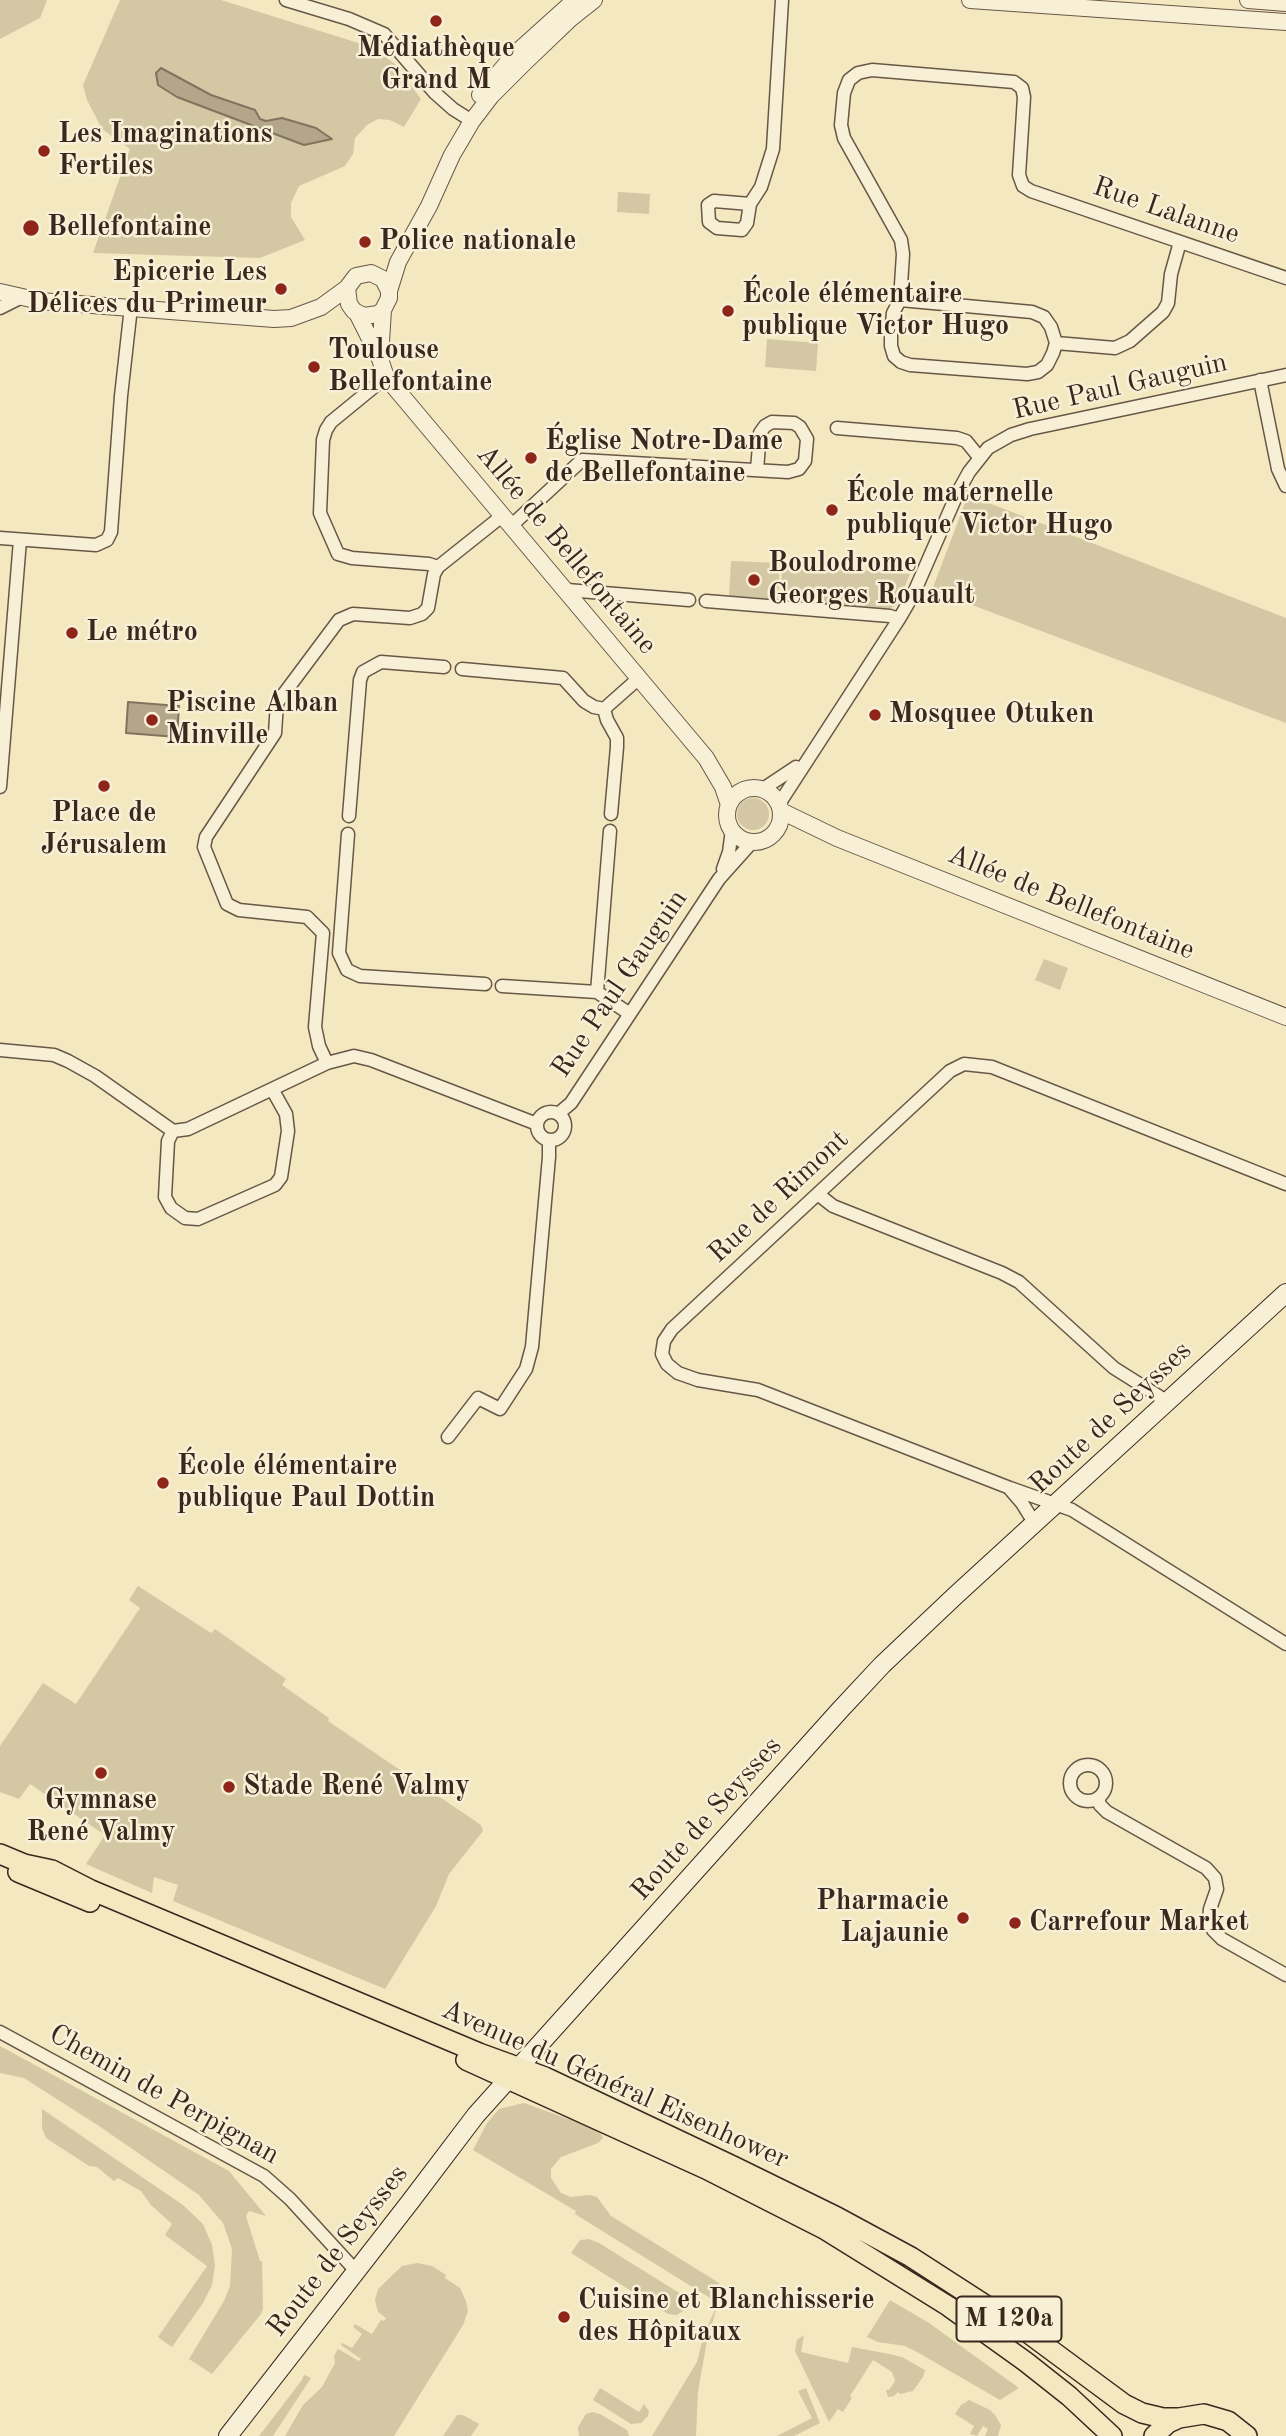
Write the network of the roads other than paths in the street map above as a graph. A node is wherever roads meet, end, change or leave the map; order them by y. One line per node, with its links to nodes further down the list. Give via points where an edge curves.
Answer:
1 (286, 0): 9 (street, via 384,34 435,93)
2 (575, 0): 9 (street, via 487,84)
3 (594, 0): 9 (street)
4 (782, 0): 10 (street, via 772,149 761,187)
5 (970, 0): 8 (street)
6 (1248, 0): 7 (street)
7 (1286, 3)
8 (1286, 22)
9 (468, 119): 12 (street, via 393,257); 15 (street, via 398,262)
10 (750, 204)
11 (1180, 242): 13 (street, Rue Lalanne); 18 (street, Rue Lalanne, via 1023,186 1018,175 1024,97 1014,82 872,70 849,80 841,125 901,240); 24 (street, via 1168,303 1130,341 1115,348)
12 (371, 273): 14 (street, via 356,276); 15 (street, via 383,279)
13 (1286, 278)
14 (347, 288): 20 (street); 23 (street, via 347,300)
15 (389, 291): 22 (street)
16 (0, 292): 17 (street)
17 (20, 298): 19 (street); 21 (street)
18 (901, 300): 24 (street, via 1032,312 1044,317); 24 (street, via 893,313 891,346 894,356 911,365 1027,374 1047,365)
19 (131, 307): 20 (street, via 274,319); 35 (street, via 107,540 96,545)
20 (321, 307): 23 (street)
21 (0, 308)
22 (383, 310): 23 (street, via 371,316); 25 (street, Allée de Bellefontaine)
23 (356, 312): 25 (street, Allée de Bellefontaine)
24 (1056, 343)
25 (380, 359): 27 (street, Allée de Bellefontaine)
26 (1286, 375): 28 (street, Rue Paul Gauguin)
27 (386, 377): 33 (street, Allée de Bellefontaine); 36 (street, via 326,430 320,513 338,554)
28 (1260, 380): 30 (street, Rue Paul Gauguin, via 1030,429 999,441); 32 (street, via 1278,469)
29 (837, 428): 30 (street, via 957,438 966,441)
30 (979, 457): 40 (street, Rue Paul Gauguin, via 957,492)
31 (757, 470): 31 (street, via 799,469 805,461 807,439 800,427 772,422 765,426 760,433); 33 (street, via 582,460)
32 (1286, 486)
33 (507, 521): 36 (street); 37 (street, Allée de Bellefontaine)
34 (0, 538): 35 (street)
35 (20, 540): 47 (street)
36 (438, 567): 67 (street, via 428,608 422,614 410,618 353,614 339,620 276,703 275,733 206,837 204,847 227,904 239,910 307,917 323,933 315,1027)
37 (567, 590): 38 (street); 43 (street, Allée de Bellefontaine)
38 (689, 600)
39 (706, 601): 40 (street)
40 (899, 619): 45 (street, Rue Paul Gauguin)
41 (444, 667): 53 (street, via 381,662 363,671)
42 (461, 669): 44 (street, via 555,676 568,682 584,701)
43 (639, 678): 44 (street); 46 (street, Allée de Bellefontaine)
44 (604, 709): 52 (street, via 617,738)
45 (810, 755): 48 (street, Rue Paul Gauguin); 51 (street, Rue Paul Gauguin)
46 (706, 758): 49 (street, Allée de Bellefontaine); 50 (street, Allée de Bellefontaine)
47 (0, 786)
48 (763, 789): 49 (street); 51 (street)
49 (744, 790): 50 (street)
50 (729, 805): 55 (street)
51 (780, 807): 54 (street); 58 (street, Allée de Bellefontaine)
52 (611, 814)
53 (349, 816)
54 (777, 829): 58 (street, Allée de Bellefontaine); 59 (street)
55 (732, 830): 59 (street); 60 (street, Rue Paul Gauguin)
56 (610, 831): 63 (street)
57 (348, 834): 61 (street, via 339,953 347,970 360,976)
58 (837, 838): 65 (street, Allée de Bellefontaine)
59 (753, 841): 60 (street, Rue Paul Gauguin)
60 (719, 879): 64 (street, Rue Paul Gauguin)
61 (485, 984)
62 (502, 986): 63 (street)
63 (597, 992): 64 (street)
64 (631, 1014): 69 (street, Rue Paul Gauguin)
65 (1286, 1017)
66 (0, 1050): 71 (street, via 54,1055 68,1061)
67 (327, 1063): 68 (street); 70 (street, via 354,1056 371,1060)
68 (272, 1089): 71 (street, via 188,1129); 71 (street, via 286,1114 288,1130 281,1177 275,1185 198,1219 185,1218 171,1208 165,1196)
69 (558, 1114): 70 (street, via 547,1112); 72 (street, via 566,1128 560,1138)
70 (537, 1124): 72 (street, via 539,1135)
71 (173, 1131)
72 (549, 1140): 77 (street, via 532,1347 526,1368 500,1409 478,1398)
73 (1286, 1184): 74 (street, Rue de Rimont, via 976,1063 950,1071)
74 (819, 1195): 76 (street, via 833,1206 1019,1282 1114,1368); 78 (street, Rue de Rimont, via 672,1329 662,1354 667,1364 678,1374 698,1380 758,1390)
75 (1286, 1293): 76 (main road, Route de Seysses)
76 (1168, 1402): 79 (main road, Route de Seysses)
77 (449, 1437)
78 (1010, 1488): 79 (street, Rue de Rimont); 80 (street)
79 (1057, 1504): 80 (main road, Route de Seysses); 81 (street, Rue de Rimont)
80 (1035, 1524): 87 (main road, Route de Seysses, via 882,1665)
81 (1286, 1644)
82 (1098, 1798): 85 (street, via 1107,1812 1206,1868 1217,1889 1210,1909 1213,1930)
83 (0, 1854): 87 (main road, Avenue du Général Eisenhower, via 52,1870)
84 (0, 1865): 87 (main road, Avenue du Général Eisenhower, via 474,2064)
85 (1286, 1975)
86 (0, 2032): 88 (street, Chemin de Perpignan, via 264,2176)
87 (511, 2073): 88 (main road, Route de Seysses); 89 (main road, Avenue du Général Eisenhower / M 120a, via 556,2082 837,2217 978,2299 1124,2404 1142,2413); 91 (main road, Avenue du Général Eisenhower / M 120a, via 824,2229 948,2306 1026,2362)
88 (356, 2271): 90 (main road, Route de Seysses)
89 (1179, 2418): 92 (main road); 93 (main road, Avenue du Général Eisenhower, via 1216,2416)
90 (235, 2431)
91 (1112, 2436)
92 (1154, 2436)
93 (1247, 2436)

